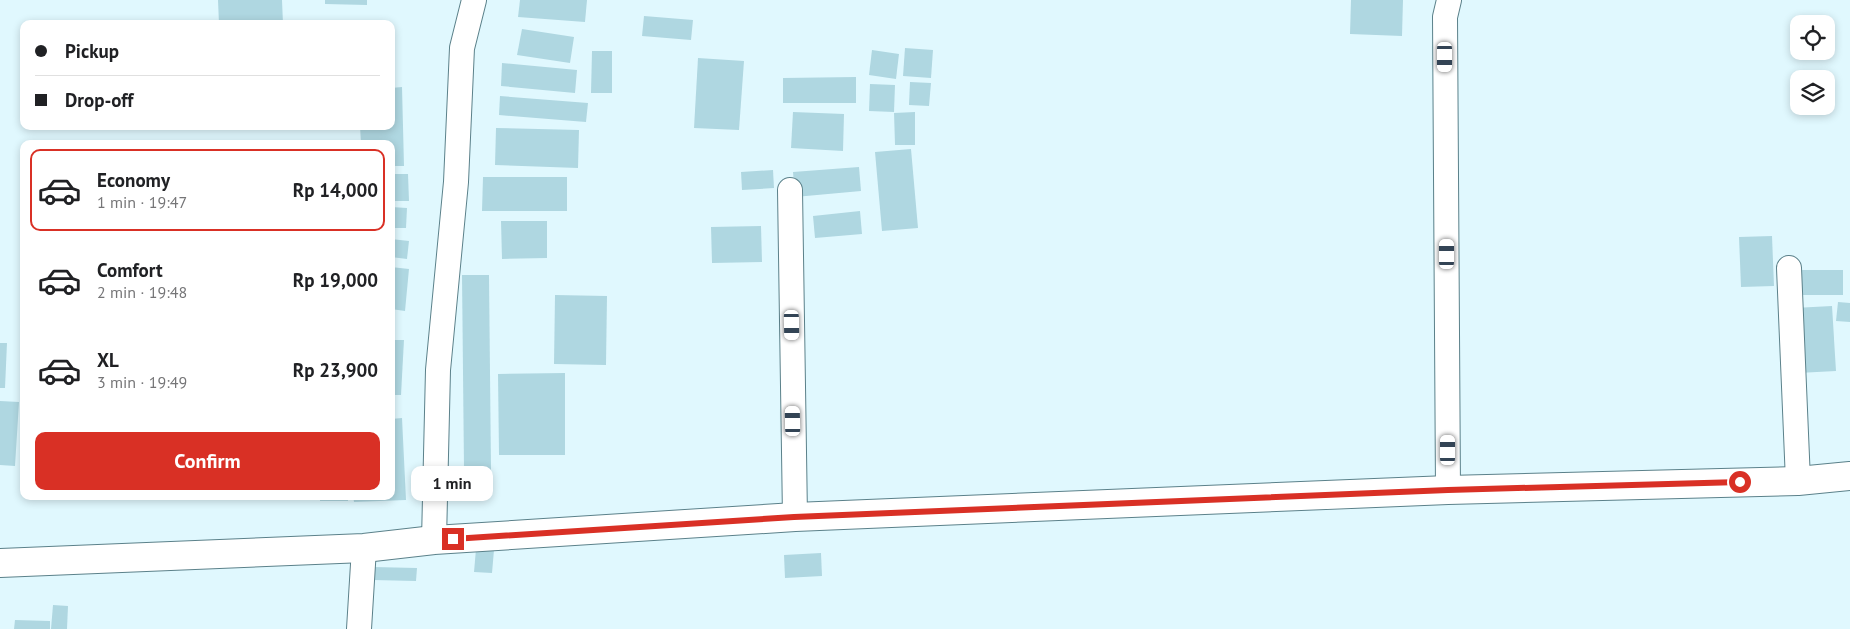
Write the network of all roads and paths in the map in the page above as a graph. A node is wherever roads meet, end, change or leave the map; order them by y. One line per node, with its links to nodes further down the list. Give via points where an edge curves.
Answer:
1 (474, 0): 9 (street, via 462,48 456,182 438,370)
2 (1449, 0): 7 (street, via 1445,17)
3 (790, 190): 8 (street)
4 (1789, 268): 6 (street)
5 (1850, 476): 6 (main road)
6 (1798, 481): 7 (main road)
7 (1448, 490): 8 (main road)
8 (794, 517): 9 (main road)
9 (434, 540): 10 (main road)
10 (364, 548): 11 (main road); 12 (street)
11 (0, 563)
12 (359, 629)

